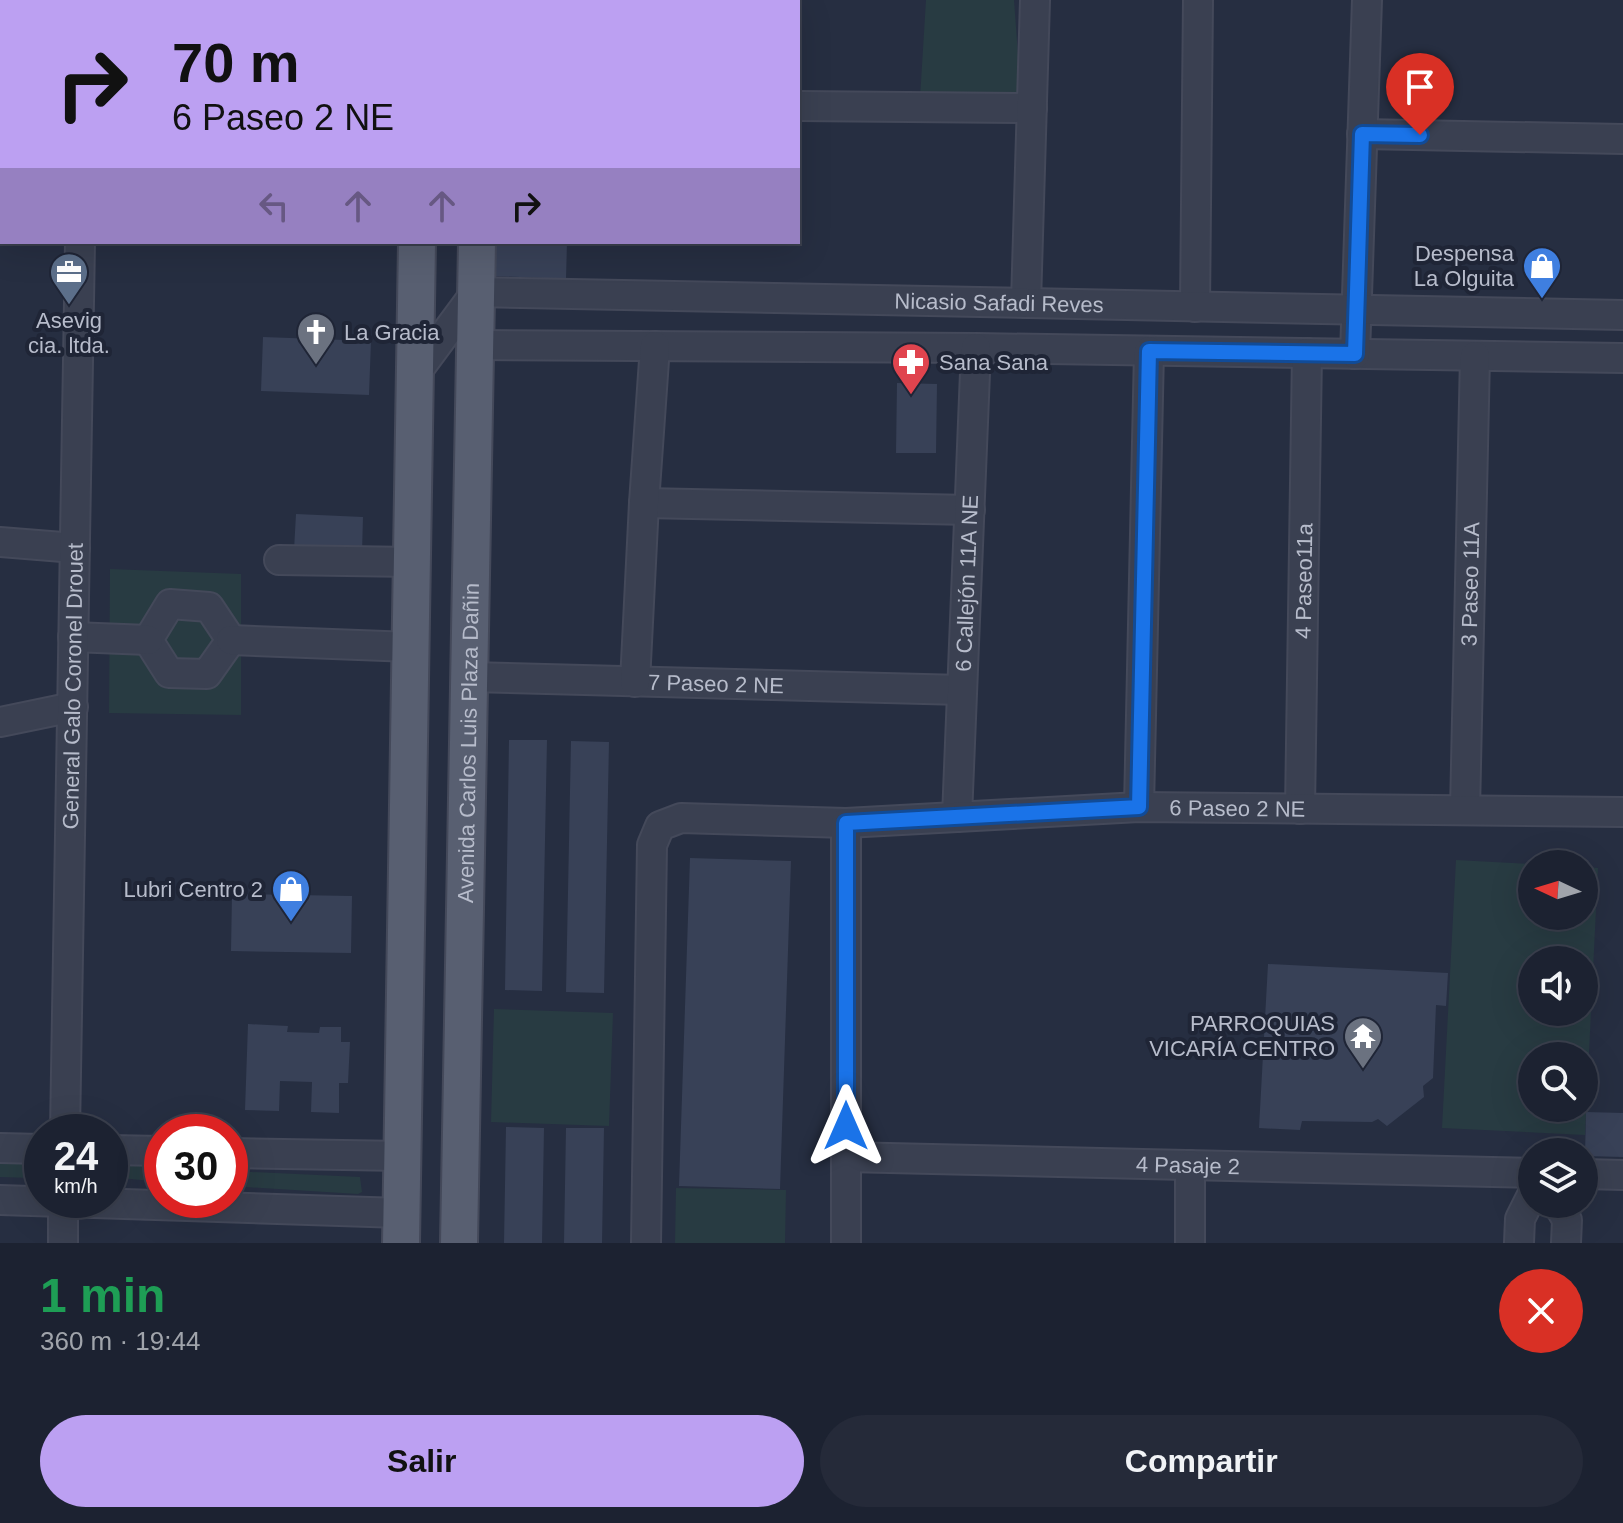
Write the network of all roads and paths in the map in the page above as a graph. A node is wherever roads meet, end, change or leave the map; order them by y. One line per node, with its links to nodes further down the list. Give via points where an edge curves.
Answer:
1 (1035, 0): 5 (street)
2 (1198, 0): 13 (street)
3 (1367, 0): 6 (street)
4 (800, 106): 5 (street)
5 (1032, 108): 12 (street)
6 (1362, 134): 7 (street); 14 (street)
7 (1623, 139)
8 (80, 244): 28 (street, General Galo Coronel Drouet)
9 (417, 244): 24 (main road)
10 (477, 244): 11 (main road, Avenida Carlos Luis Plaza Dañin)
11 (476, 292): 12 (street, Nicasio Safadi Reves); 16 (main road, Avenida Carlos Luis Plaza Dañin); 24 (street)
12 (1026, 303): 13 (street, Nicasio Safadi Reves)
13 (1195, 307): 14 (street, Nicasio Safadi Reves)
14 (1357, 310): 15 (street, Nicasio Safadi Reves); 21 (street)
15 (1623, 315)
16 (476, 345): 17 (street, Nicasio Safadi Reves); 35 (main road, Avenida Carlos Luis Plaza Dañin)
17 (655, 346): 18 (street, Nicasio Safadi Reves); 25 (street)
18 (976, 348): 19 (street, Nicasio Safadi Reves); 26 (street, 6 Callejón 11A NE)
19 (1149, 351): 20 (street, Nicasio Safadi Reves); 40 (street)
20 (1307, 353): 21 (street, Nicasio Safadi Reves); 41 (street, 4 Paseo11a)
21 (1355, 354): 22 (street, Nicasio Safadi Reves)
22 (1475, 356): 23 (street, Nicasio Safadi Reves); 42 (street, 3 Paseo 11A)
23 (1623, 358)
24 (416, 373): 30 (main road)
25 (644, 503): 26 (street); 36 (street)
26 (970, 510): 37 (street, 6 Callejón 11A NE)
27 (0, 542): 28 (street)
28 (75, 548): 31 (street, General Galo Coronel Drouet)
29 (279, 560): 30 (street)
30 (413, 562): 34 (main road)
31 (73, 637): 32 (street); 38 (street, General Galo Coronel Drouet)
32 (148, 640): 33 (street, via 169,673 207,674); 33 (street, via 170,604 209,607)
33 (231, 640): 34 (street)
34 (411, 647): 50 (main road)
35 (470, 677): 36 (street, 7 Paseo 2 NE); 64 (main road, Avenida Carlos Luis Plaza Dañin)
36 (635, 682): 37 (street, 7 Paseo 2 NE)
37 (962, 690): 44 (street, 6 Callejón 11A NE)
38 (73, 707): 39 (street); 46 (street, General Galo Coronel Drouet)
39 (0, 722)
40 (1139, 807): 41 (street, 6 Paseo 2 NE); 44 (street, 6 Paseo 2 NE)
41 (1300, 809): 42 (street, 6 Paseo 2 NE)
42 (1465, 810): 43 (street, 6 Paseo 2 NE)
43 (1623, 812)
44 (957, 817): 45 (street, 6 Paseo 2 NE)
45 (846, 823): 51 (street); 65 (street, 6 Paseo 2 NE, via 681,818 660,826 652,845)
46 (65, 1114)
47 (0, 1148): 48 (street)
48 (24, 1149)
49 (248, 1153): 50 (street)
50 (403, 1156): 62 (main road)
51 (846, 1157): 52 (street, 4 Pasaje 2); 66 (street)
52 (1190, 1165): 53 (street, 4 Pasaje 2); 67 (street)
53 (1518, 1173)
54 (1598, 1174): 55 (street)
55 (1623, 1175)
56 (0, 1200): 57 (street)
57 (24, 1200)
58 (128, 1206): 62 (street)
59 (63, 1218): 63 (street)
60 (1520, 1218): 68 (street)
61 (1566, 1218): 69 (street)
62 (401, 1228)
63 (63, 1243)
64 (459, 1243)
65 (646, 1243)
66 (846, 1243)
67 (1190, 1243)
68 (1519, 1243)
69 (1566, 1243)

